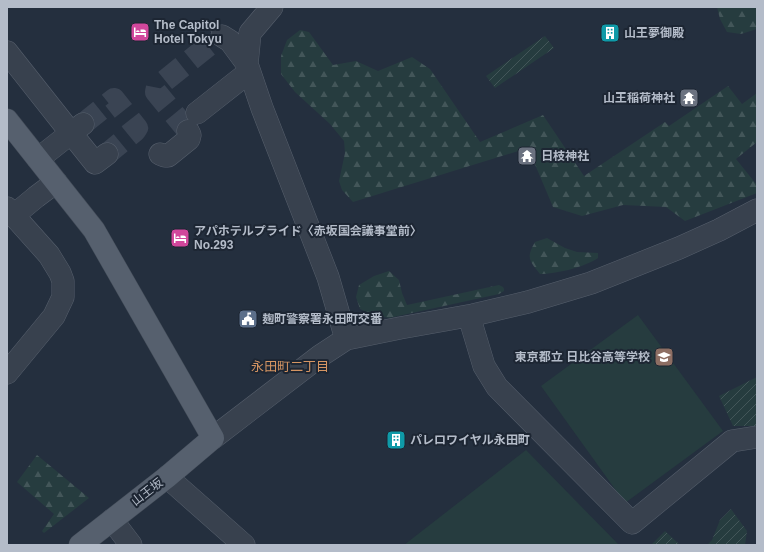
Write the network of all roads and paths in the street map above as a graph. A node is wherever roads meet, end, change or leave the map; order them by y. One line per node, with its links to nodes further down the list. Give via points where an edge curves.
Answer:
1 (272, 7): 4 (street, via 250,33)
2 (222, 36): 4 (street, via 230,41)
3 (7, 52): 6 (street)
4 (248, 68): 8 (street, via 193,122 189,139 168,156); 14 (street, via 328,277)
5 (9, 127): 9 (main road)
6 (77, 128): 7 (street, via 96,163); 9 (street)
7 (107, 154)
8 (160, 154)
9 (38, 159): 10 (main road)
10 (56, 182): 12 (street); 17 (main road, via 94,230)
11 (757, 210): 13 (street, via 679,248 590,283 528,302)
12 (10, 212): 15 (street, via 49,255 60,273 63,297 54,316)
13 (469, 316): 14 (street); 16 (street, via 484,366 497,387 632,523 732,441)
14 (346, 338): 17 (street)
15 (7, 373)
16 (757, 437)
17 (213, 438): 18 (main road, 山王坂)
18 (167, 477): 19 (main road, 山王坂); 22 (street)
19 (112, 520): 20 (main road, 山王坂); 21 (street)
20 (80, 545)
21 (131, 545)
22 (244, 545)

